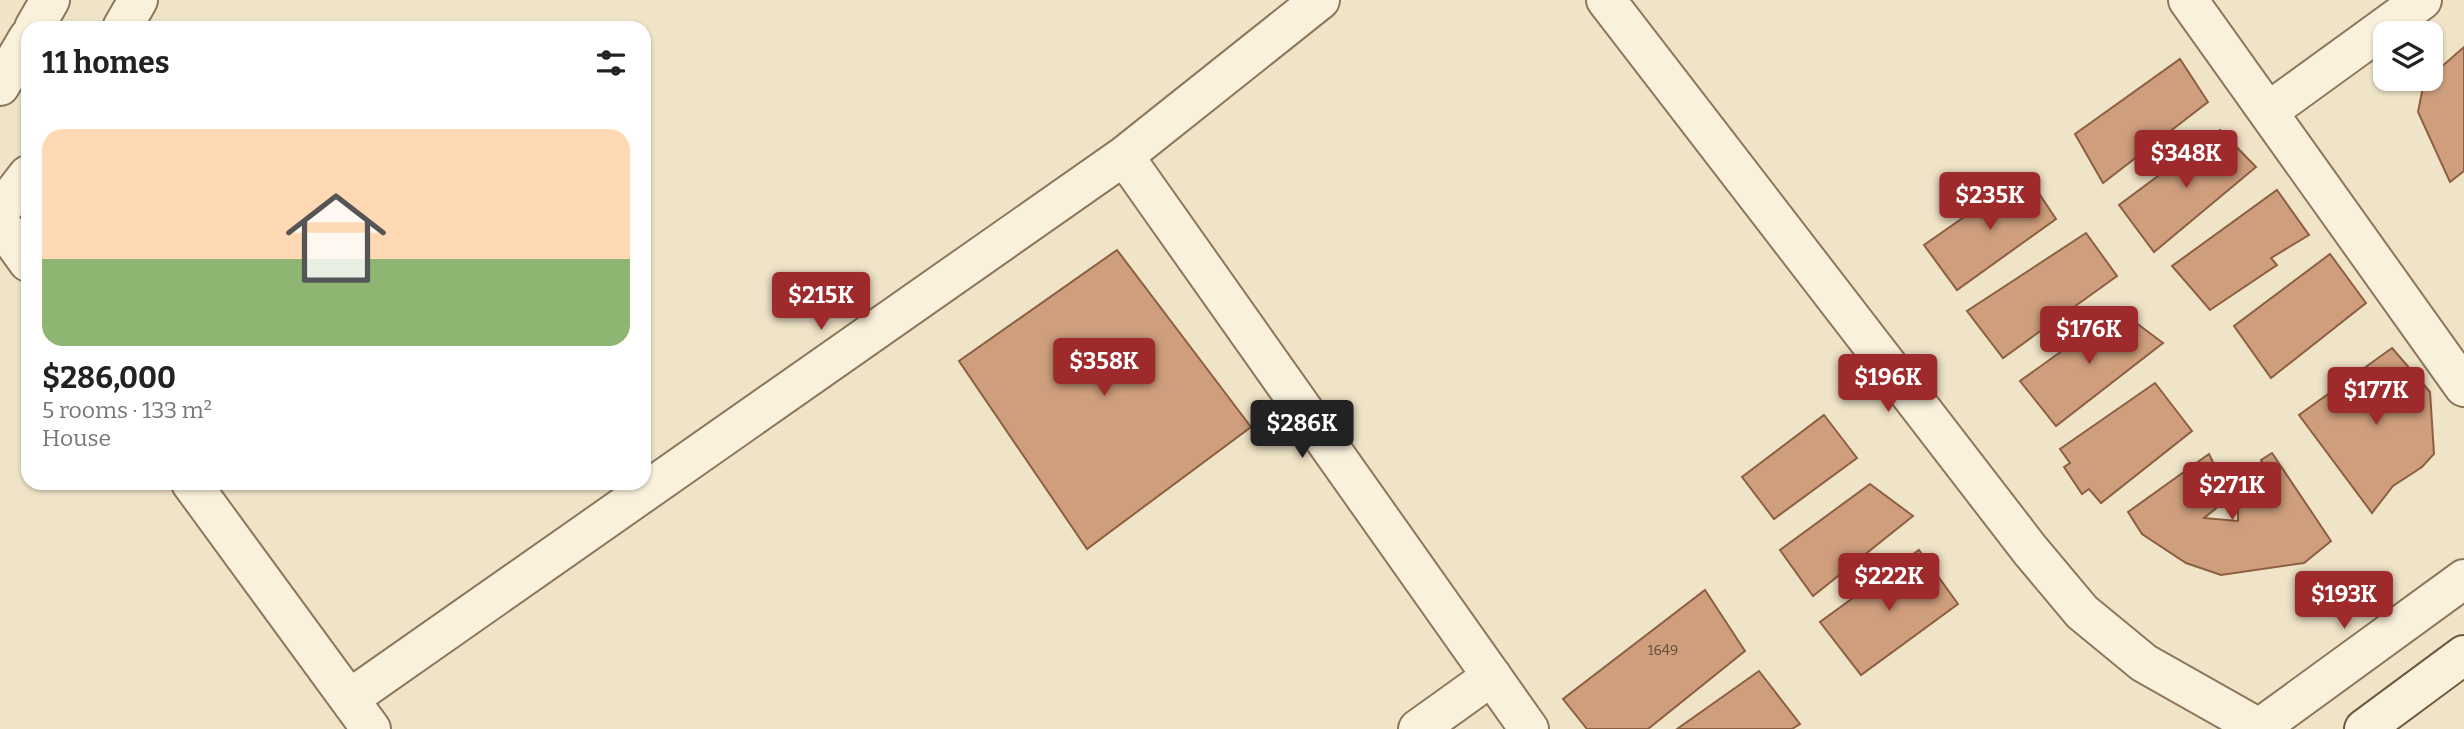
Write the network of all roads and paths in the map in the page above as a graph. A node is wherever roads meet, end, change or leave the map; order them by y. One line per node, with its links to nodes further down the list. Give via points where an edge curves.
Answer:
1 (50, 0): 7 (street)
2 (138, 0): 8 (street)
3 (1320, 0): 12 (street)
4 (1606, 0): 28 (street, via 2082,612 2144,663)
5 (2188, 0): 11 (street)
6 (2422, 0): 11 (street)
7 (38, 21)
8 (126, 21)
9 (21, 50): 10 (street)
10 (0, 86)
11 (2269, 111): 17 (street)
12 (1124, 156): 18 (street); 23 (street)
13 (21, 184): 14 (street)
14 (0, 211)
15 (0, 223): 16 (street)
16 (21, 252)
17 (2464, 387)
18 (651, 487)
19 (196, 490): 24 (street)
20 (647, 490): 24 (street)
21 (2464, 579): 28 (street)
22 (2464, 655): 29 (street)
23 (1492, 676): 26 (street); 27 (street)
24 (349, 699): 25 (street)
25 (371, 729)
26 (1418, 729)
27 (1529, 729)
28 (2258, 729)
29 (2364, 729)

